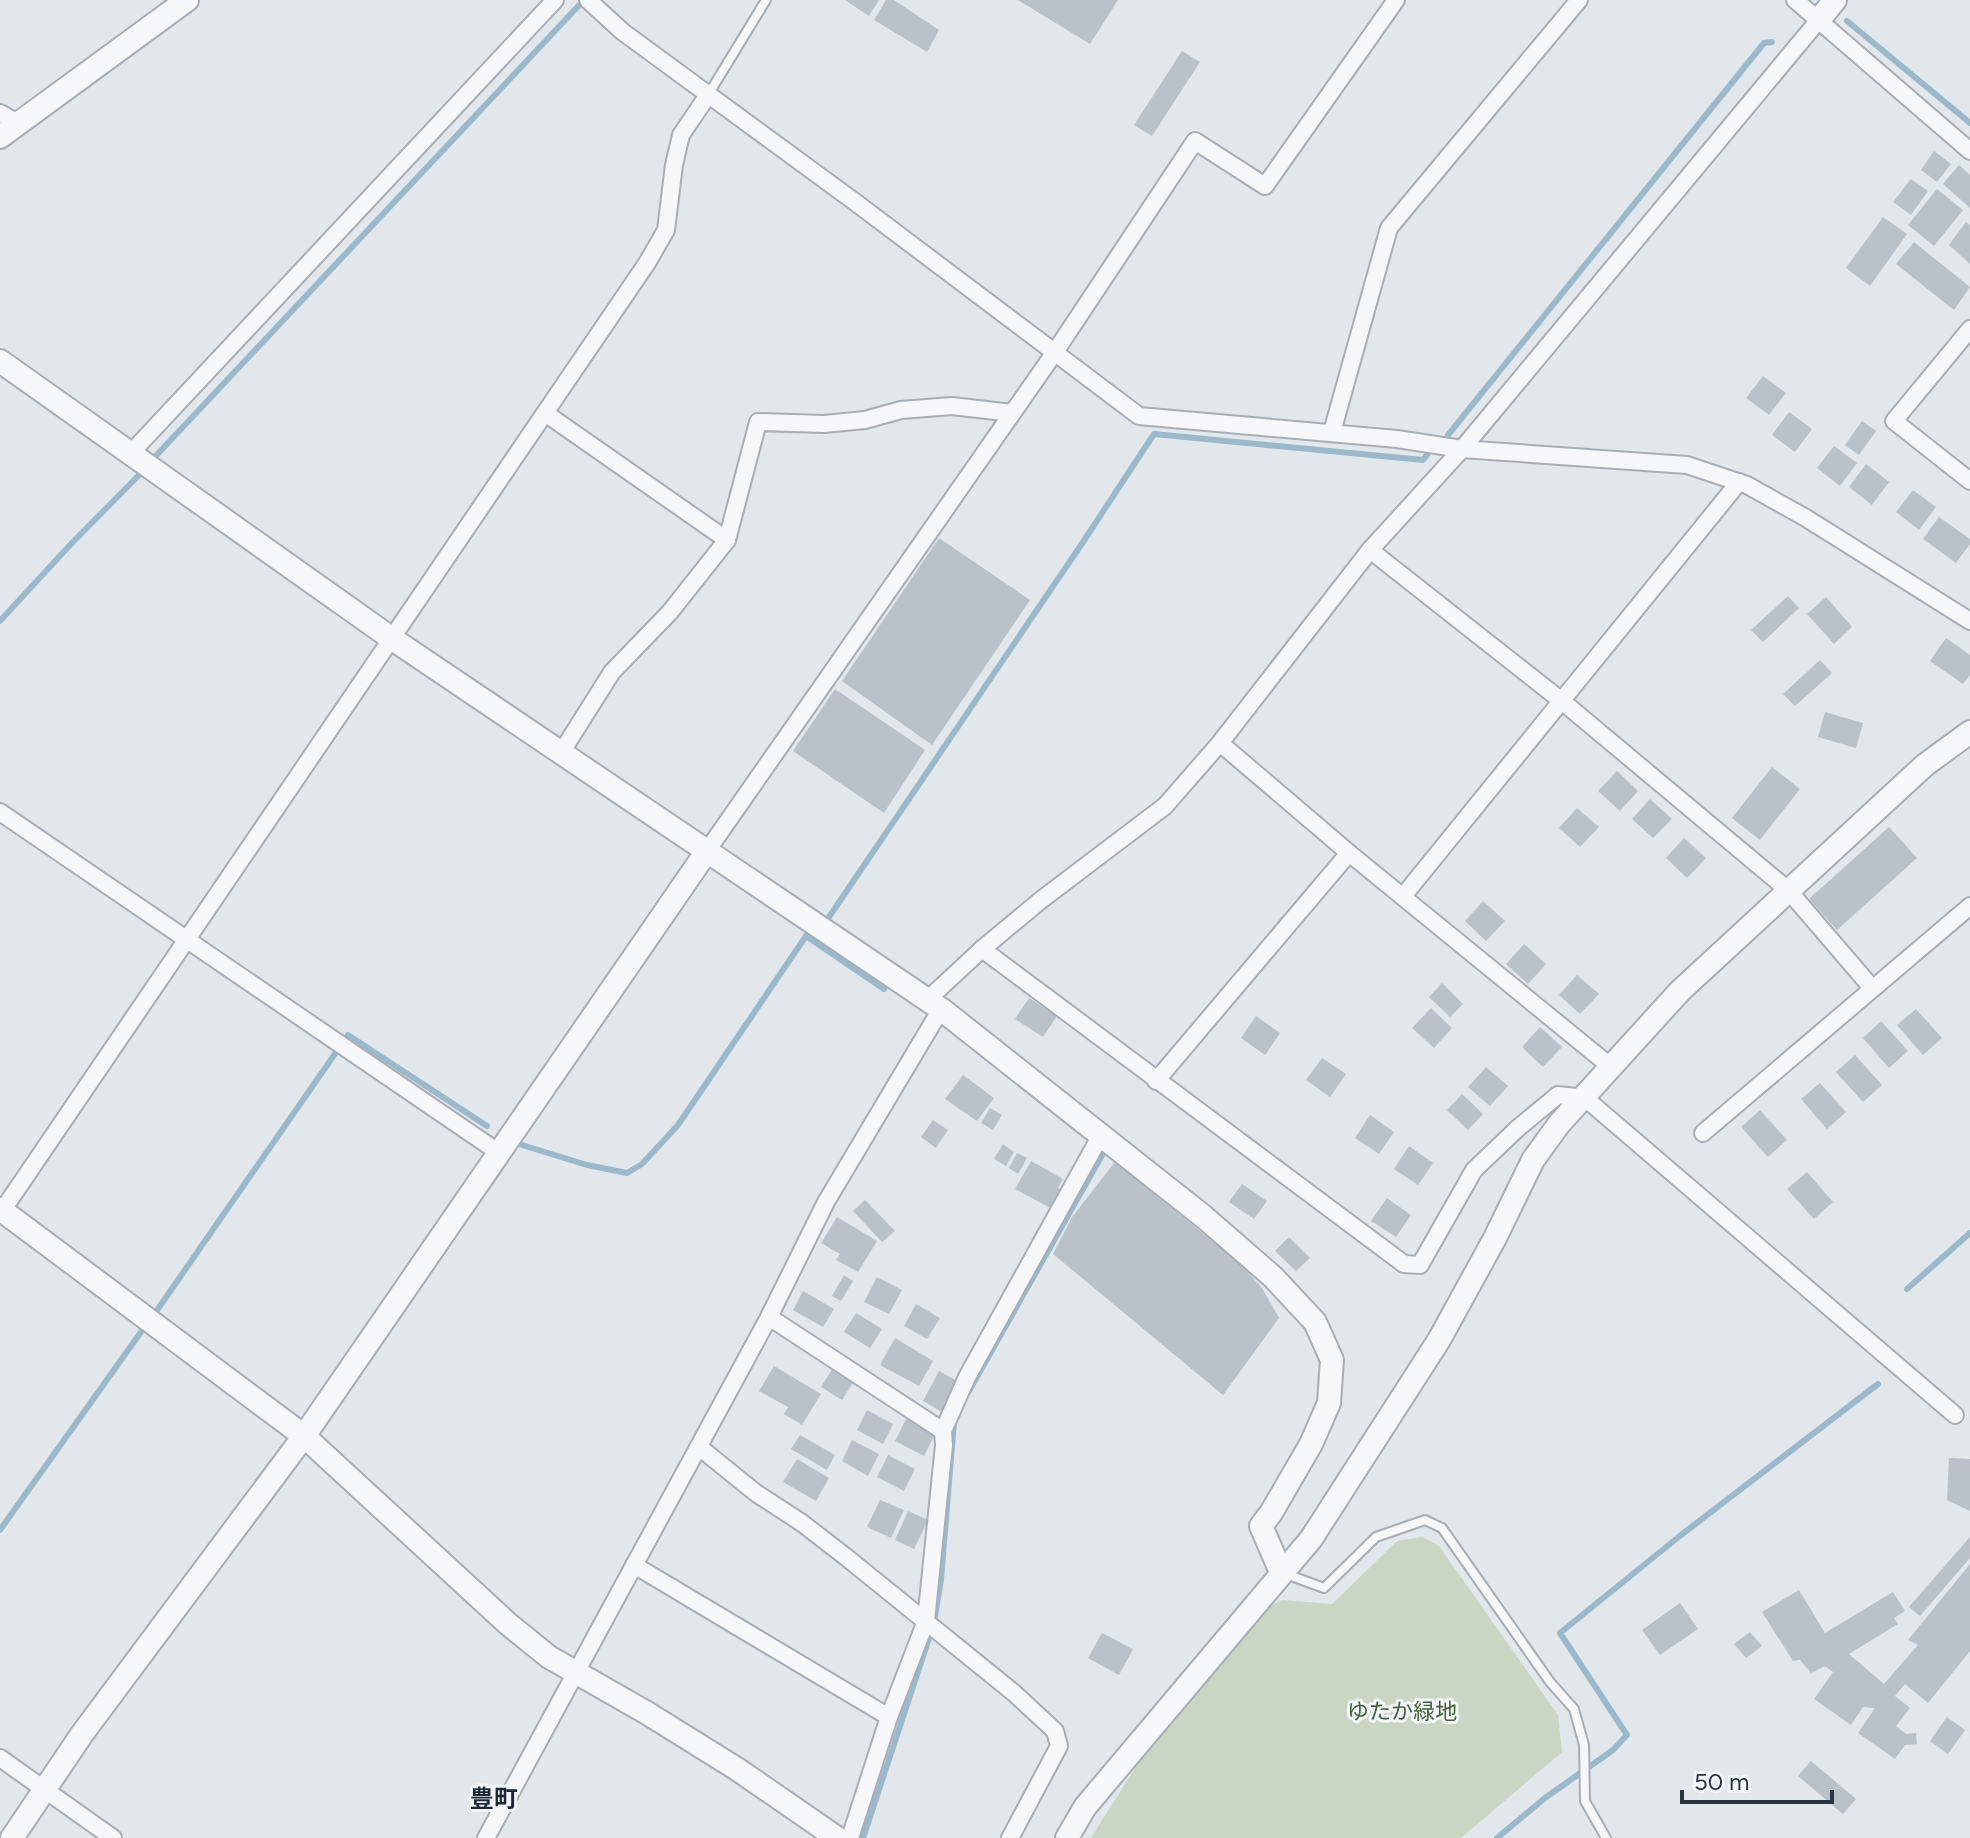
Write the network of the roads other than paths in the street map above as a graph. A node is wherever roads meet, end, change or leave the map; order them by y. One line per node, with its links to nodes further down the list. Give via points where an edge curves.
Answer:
1 (187, 0): 11 (street)
2 (555, 0): 21 (street)
3 (766, 0): 10 (lane)
4 (1396, 0): 15 (street, via 1265,186 1195,141)
5 (1579, 0): 19 (street, via 1389,228)
6 (1795, 0): 9 (street)
7 (1835, 0): 9 (street)
8 (592, 4): 10 (street)
9 (1818, 21): 13 (street); 20 (street)
10 (708, 95): 15 (street); 17 (street, via 681,135 666,230)
11 (9, 119): 12 (street)
12 (0, 137)
13 (1970, 151)
14 (1970, 329): 22 (street, via 1894,421)
15 (1055, 352): 18 (street); 19 (street, via 1139,416)
16 (2, 366): 21 (street)
17 (545, 413): 24 (street); 27 (street)
18 (1012, 413): 24 (street, via 952,406 824,424 758,422); 33 (street)
19 (1332, 432): 20 (street)
20 (1462, 449): 23 (street, via 1687,465); 25 (street)
21 (133, 456): 27 (street)
22 (1970, 481)
23 (1739, 482): 26 (street); 28 (street)
24 (727, 540): 31 (street, via 670,612 612,672)
25 (1370, 550): 28 (street); 30 (street)
26 (1970, 621)
27 (391, 638): 31 (street); 38 (street)
28 (1563, 702): 35 (street); 36 (street)
29 (1970, 732): 35 (street, via 1925,765)
30 (1220, 743): 34 (street); 39 (street, via 1165,806)
31 (561, 753): 33 (street)
32 (0, 812): 38 (street)
33 (707, 851): 41 (street); 47 (street)
34 (1349, 853): 36 (street); 43 (street)
35 (1788, 890): 40 (street); 42 (street, via 1680,991)
36 (1404, 895): 42 (street)
37 (1970, 906): 40 (street)
38 (186, 939): 47 (street); 48 (street)
39 (982, 949): 41 (street); 43 (street)
40 (1872, 988): 45 (street)
41 (934, 1005): 46 (street); 49 (street)
42 (1610, 1066): 44 (street)
43 (1156, 1081): 44 (street, via 1381,1248 1404,1264 1420,1265 1474,1170 1558,1095)
44 (1585, 1098): 50 (street); 55 (street, via 1533,1160 1439,1340 1311,1539)
45 (1703, 1133)
46 (1097, 1142): 51 (street, via 967,1377); 55 (street, via 1204,1217 1273,1277 1315,1322 1332,1360 1329,1403 1311,1444 1261,1526)
47 (498, 1152): 52 (street)
48 (1, 1211): 52 (street)
49 (769, 1317): 51 (street); 53 (street)
50 (1955, 1415)
51 (943, 1431): 56 (street)
52 (304, 1436): 57 (street, via 507,1623); 60 (street)
53 (699, 1447): 54 (street); 56 (street)
54 (634, 1565): 57 (street); 58 (street)
55 (1281, 1572): 67 (street, via 1085,1807); 68 (lane, via 1324,1588 1376,1537 1425,1520 1442,1528 1574,1709 1584,1745 1585,1801)
56 (931, 1625): 58 (street); 66 (street, via 1055,1731 1059,1746)
57 (574, 1672): 63 (street); 64 (street, via 737,1769)
58 (889, 1717): 65 (street)
59 (0, 1758): 60 (street)
60 (45, 1789): 61 (street); 62 (street)
61 (12, 1838)
62 (113, 1838)
63 (486, 1838)
64 (837, 1838)
65 (850, 1838)
66 (1010, 1838)
67 (1067, 1838)
68 (1606, 1838)

